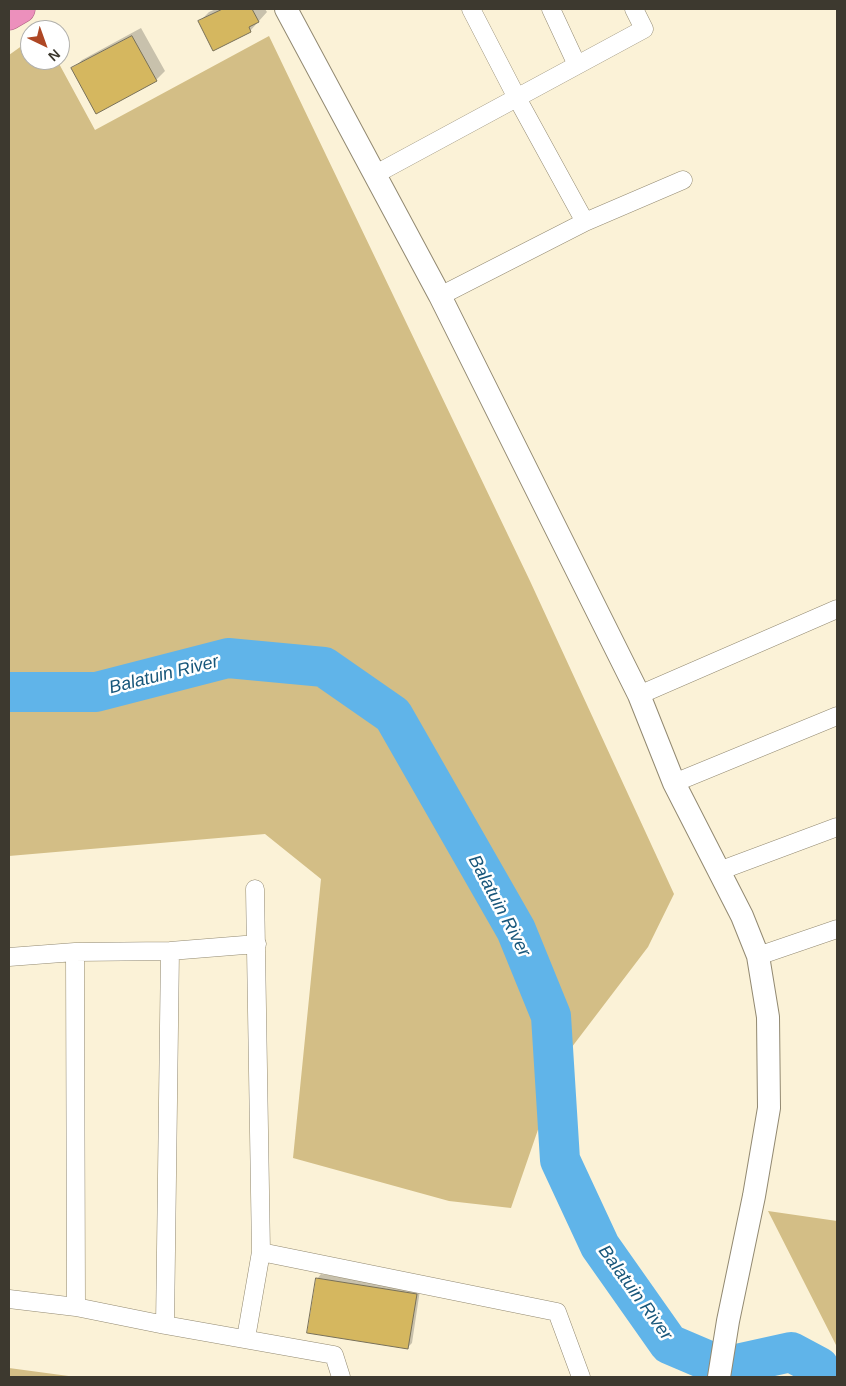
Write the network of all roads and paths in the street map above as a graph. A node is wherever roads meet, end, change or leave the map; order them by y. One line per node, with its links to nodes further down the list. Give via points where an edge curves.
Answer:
1 (21, 9): 6 (highway)
2 (471, 9): 8 (street)
3 (551, 9): 7 (street)
4 (634, 9): 7 (street, via 644,29)
5 (290, 10): 9 (street)
6 (9, 16)
7 (577, 65): 8 (street)
8 (517, 98): 9 (street); 11 (street)
9 (374, 175): 12 (street)
10 (683, 180): 11 (street)
11 (585, 222): 12 (street)
12 (440, 296): 14 (street)
13 (837, 609): 14 (street)
14 (639, 695): 16 (street)
15 (837, 716): 16 (street)
16 (674, 783): 18 (street)
17 (837, 827): 18 (street)
18 (719, 871): 24 (street)
19 (255, 889): 21 (street)
20 (837, 929): 24 (street)
21 (257, 944): 22 (street); 26 (street)
22 (170, 951): 23 (street); 29 (street)
23 (75, 952): 25 (street); 28 (street)
24 (758, 956): 33 (street, via 768,1017 769,1108)
25 (9, 957)
26 (261, 1252): 30 (street); 32 (street, via 557,1312)
27 (9, 1299): 28 (street)
28 (76, 1307): 29 (street)
29 (165, 1325): 30 (street)
30 (246, 1338): 31 (street, via 334,1355)
31 (341, 1377)
32 (581, 1377)
33 (719, 1377)

